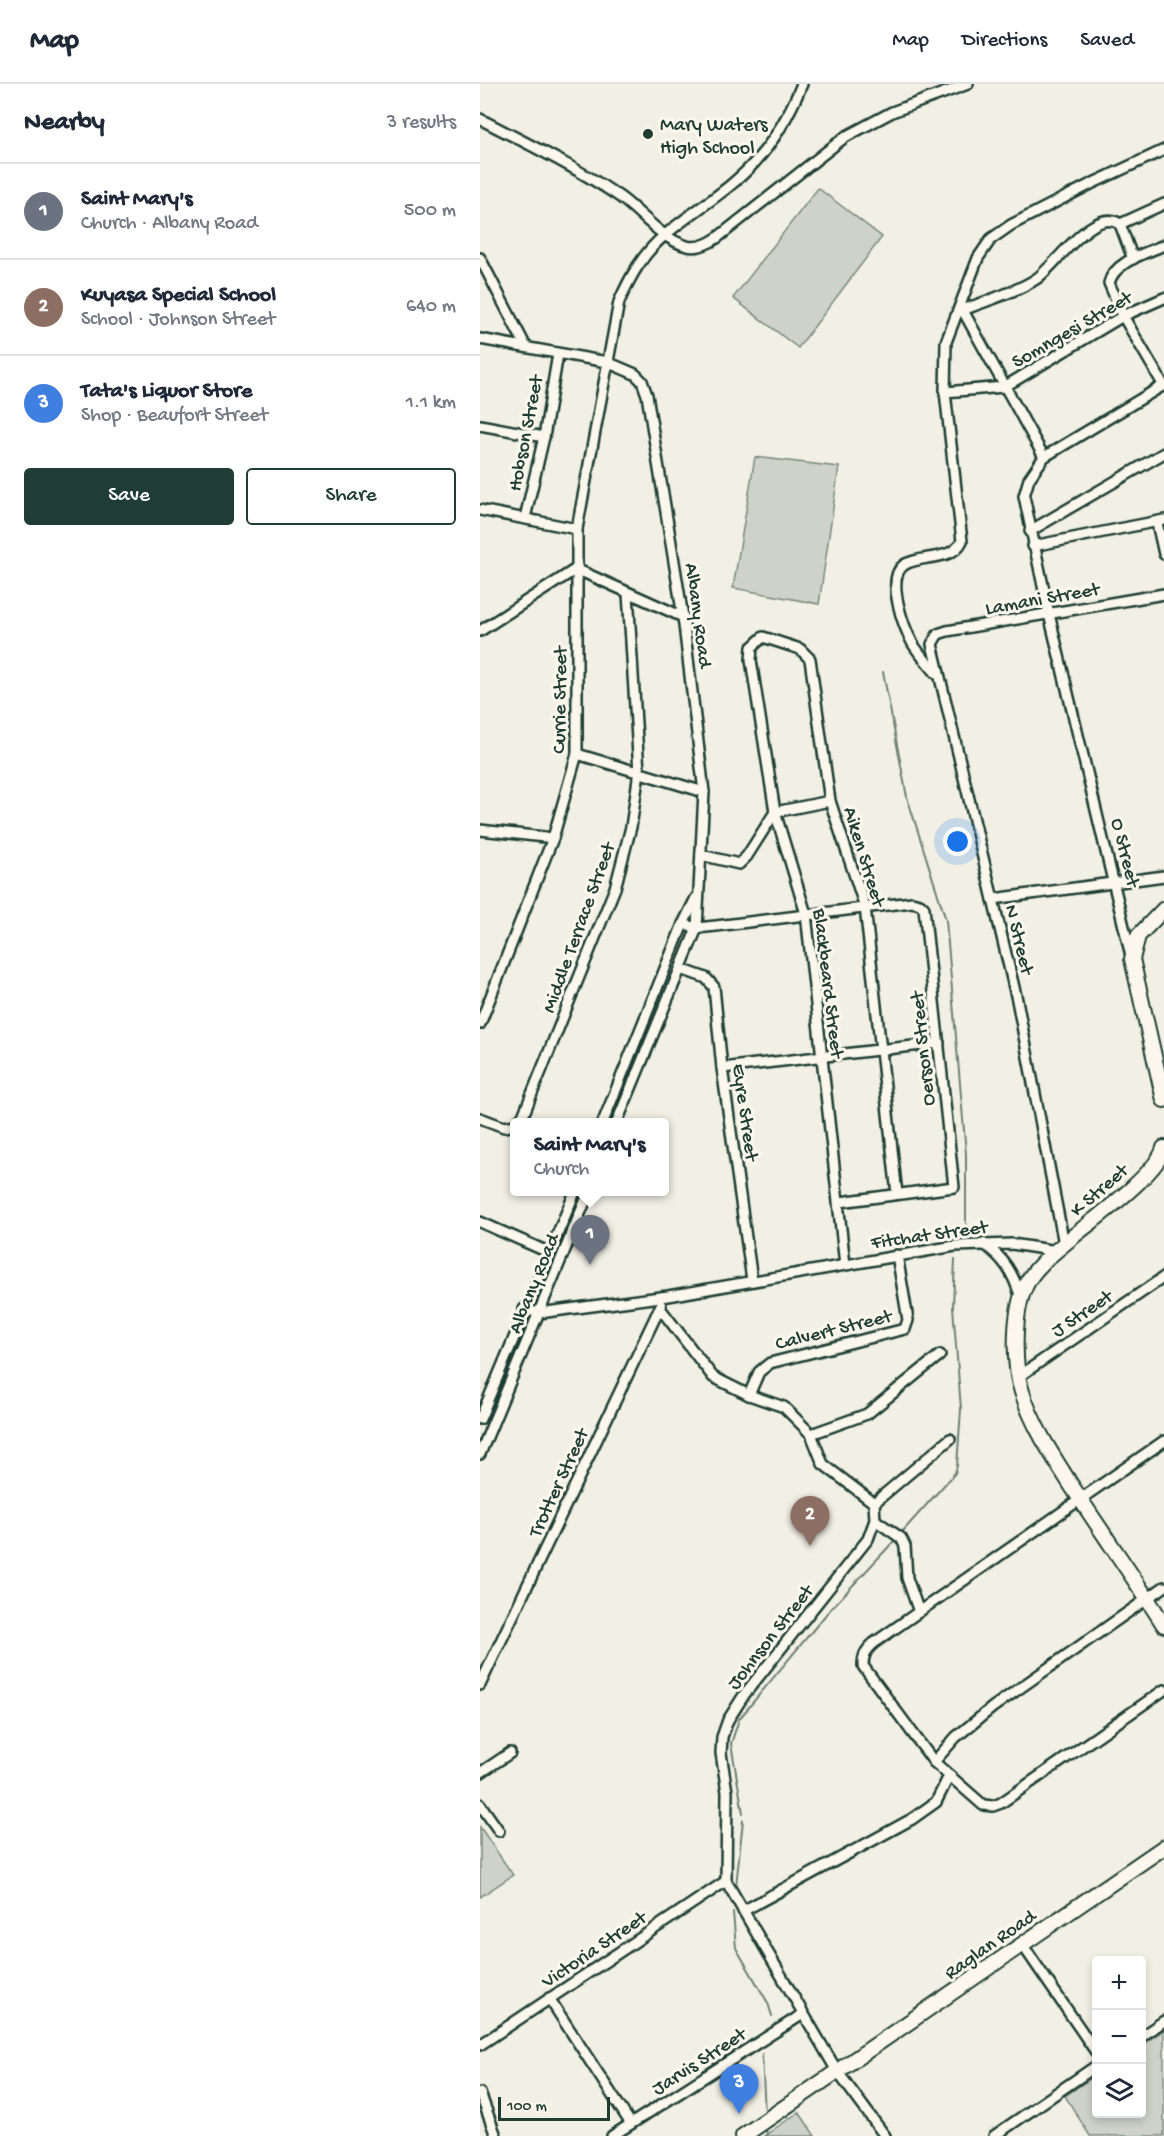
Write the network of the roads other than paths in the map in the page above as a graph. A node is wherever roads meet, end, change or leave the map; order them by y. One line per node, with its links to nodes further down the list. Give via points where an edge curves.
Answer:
1 (802, 84): 7 (street, Currie Street, via 785,118 754,163)
2 (968, 84): 7 (street, via 891,112 845,137 705,245 685,246)
3 (480, 119): 7 (street, via 587,176)
4 (1164, 150): 12 (street, via 1001,231 978,258)
5 (1164, 204): 6 (street)
6 (1120, 224): 10 (street); 12 (street, via 1110,220 1095,224 1036,280)
7 (665, 235): 17 (street, Currie Street, via 628,279 619,302)
8 (1164, 245): 10 (street)
9 (480, 258): 15 (street)
10 (1133, 259): 13 (street, via 1115,271 1109,283)
11 (1164, 298): 13 (street, Somngesi Street)
12 (962, 308): 19 (street); 20 (street, via 946,342)
13 (1124, 316): 18 (street); 19 (street, Somngesi Street)
14 (480, 339): 15 (street, Albany Road)
15 (526, 347): 16 (street, Albany Road)
16 (558, 354): 17 (street, Albany Road); 22 (street, Hobson Street)
17 (607, 362): 28 (street, Currie Street); 36 (street, Albany Road, via 635,374 647,395)
18 (1164, 385): 24 (street)
19 (1004, 387): 20 (street); 24 (street, Somngesi Street)
20 (945, 392): 40 (street, via 962,541 951,553 902,567 896,577 905,628)
21 (480, 425): 22 (street)
22 (544, 437): 26 (street, Hobson Street)
23 (1164, 453): 29 (street)
24 (1044, 457): 29 (street, O Street, via 1024,496)
25 (480, 510): 26 (street)
26 (525, 518): 28 (street)
27 (1160, 522): 30 (street); 31 (street)
28 (577, 529): 32 (street, Currie Street)
29 (1030, 531): 30 (street, O Street)
30 (1033, 546): 35 (street, O Street)
31 (1164, 554)
32 (576, 569): 33 (street); 37 (street); 41 (street, Currie Street)
33 (628, 593): 36 (street); 42 (street, Middle Terrace Street)
34 (1164, 594): 35 (street, Lamani Street)
35 (1049, 614): 39 (street, Lamani Street, via 947,631 938,634); 50 (street, O Street)
36 (683, 617): 43 (street, Albany Road)
37 (480, 632)
38 (758, 639): 44 (street, Aiken Street, via 776,639 801,650 810,659); 45 (street, Blackbeard Street, via 752,647 751,660)
39 (932, 644): 40 (street, N Street)
40 (937, 674): 52 (street, N Street)
41 (577, 754): 42 (street); 47 (street, Currie Street)
42 (639, 772): 43 (street); 69 (street, Middle Terrace Street, via 631,827 615,888)
43 (704, 792): 48 (street, Albany Road)
44 (830, 801): 45 (street); 53 (street, Aiken Street)
45 (775, 812): 48 (street, via 739,864); 55 (street, Blackbeard Street)
46 (480, 830): 47 (street)
47 (554, 838): 60 (street, Currie Street)
48 (701, 855): 51 (street, Albany Road)
49 (1164, 876): 50 (street)
50 (1114, 882): 52 (street); 58 (street, O Street)
51 (697, 896): 56 (street, Albany Road); 57 (street, Albany Road)
52 (993, 899): 80 (street, N Street, via 1017,1000)
53 (865, 907): 55 (street); 63 (street, Oerson Street, via 912,902 924,908); 64 (street, Aiken Street)
54 (1164, 909): 58 (street, via 1138,936)
55 (806, 914): 57 (street); 65 (street, Blackbeard Street)
56 (683, 924): 57 (street); 61 (street, Albany Road)
57 (697, 928): 59 (street, Albany Road)
58 (1132, 959): 67 (street, O Street)
59 (681, 969): 62 (street, Albany Road); 66 (street, Eyre Street, via 706,978 714,987)
60 (481, 1018)
61 (643, 1020): 62 (street); 70 (street, Albany Road)
62 (656, 1026): 71 (street, Albany Road)
63 (939, 1043): 64 (street); 74 (street, Oerson Street, via 954,1187)
64 (880, 1050): 65 (street); 74 (street, Aiken Street)
65 (821, 1058): 66 (street); 77 (street, Blackbeard Street)
66 (722, 1068): 85 (street, Eyre Street)
67 (1164, 1100)
68 (480, 1118): 72 (street, Middle Terrace Street)
69 (522, 1118)
70 (605, 1118)
71 (619, 1118)
72 (510, 1126)
73 (1163, 1154): 80 (street, K Street, via 1148,1173)
74 (897, 1194): 77 (street)
75 (573, 1196): 81 (street, Albany Road)
76 (587, 1196): 90 (street, Albany Road)
77 (840, 1202): 83 (street, Blackbeard Street)
78 (480, 1222): 81 (street)
79 (983, 1244): 80 (street, Fitchat Street); 82 (street, Fitchat Street); 87 (street, via 1000,1256 1012,1272)
80 (1061, 1248): 87 (street, via 1027,1283)
81 (548, 1252): 89 (street, Albany Road)
82 (897, 1255): 83 (street, Fitchat Street); 95 (street, Calvert Street, via 908,1320 905,1329 770,1363 759,1372)
83 (845, 1265): 85 (street, Fitchat Street)
84 (1164, 1277): 92 (street, J Street)
85 (752, 1280): 86 (street, Fitchat Street)
86 (668, 1296): 88 (street, Trotter Street); 90 (street, Fitchat Street)
87 (1021, 1298): 92 (street)
88 (660, 1308): 95 (street, via 713,1377); 108 (street, Trotter Street)
89 (524, 1309): 90 (street, Fitchat Street); 93 (street, Albany Road)
90 (539, 1313): 94 (street, Albany Road)
91 (940, 1355): 97 (street, via 867,1414)
92 (1018, 1377): 101 (street, via 1035,1424)
93 (492, 1390): 94 (street); 96 (street, Albany Road)
94 (505, 1394): 100 (street, Albany Road)
95 (749, 1395): 97 (street, via 784,1407)
96 (480, 1419)
97 (811, 1434): 102 (street, via 823,1464)
98 (950, 1439): 102 (street)
99 (1164, 1441): 101 (street)
100 (480, 1454)
101 (1080, 1499): 105 (street); 106 (street)
102 (874, 1503): 103 (street, Johnson Street)
103 (875, 1520): 106 (street, via 901,1538 905,1546 907,1578); 117 (street, Johnson Street, via 868,1539 728,1720 721,1753 728,1792)
104 (1164, 1587): 105 (street)
105 (1147, 1598): 107 (street); 111 (street, via 986,1713 956,1737)
106 (920, 1612): 111 (street, via 867,1649 863,1666)
107 (1164, 1625)
108 (480, 1685)
109 (1164, 1690): 113 (street, via 1001,1803 983,1805)
110 (510, 1752): 112 (street)
111 (934, 1762): 113 (street)
112 (480, 1773)
113 (949, 1776): 118 (street, via 936,1802 912,1819)
114 (480, 1804): 115 (street)
115 (498, 1831)
116 (1164, 1847): 119 (street, Raglan Road)
117 (726, 1881): 118 (street, Johnson Street); 120 (street, Victoria Street)
118 (742, 1911): 121 (street, Johnson Street)
119 (1027, 1940): 125 (street); 127 (street, Raglan Road)
120 (549, 1998): 124 (street, Victoria Street); 129 (street)
121 (803, 2013): 127 (street, Johnson Street); 129 (street, Jarvis Street)
122 (1164, 2021): 123 (street)
123 (1146, 2033)
124 (480, 2045)
125 (1092, 2046)
126 (1092, 2069): 134 (street)
127 (837, 2071): 132 (street, Raglan Road); 133 (street, Johnson Street)
128 (480, 2093): 130 (street)
129 (631, 2124): 131 (street, Jarvis Street)
130 (496, 2136)
131 (612, 2136)
132 (743, 2136)
133 (885, 2136)
134 (994, 2136)

